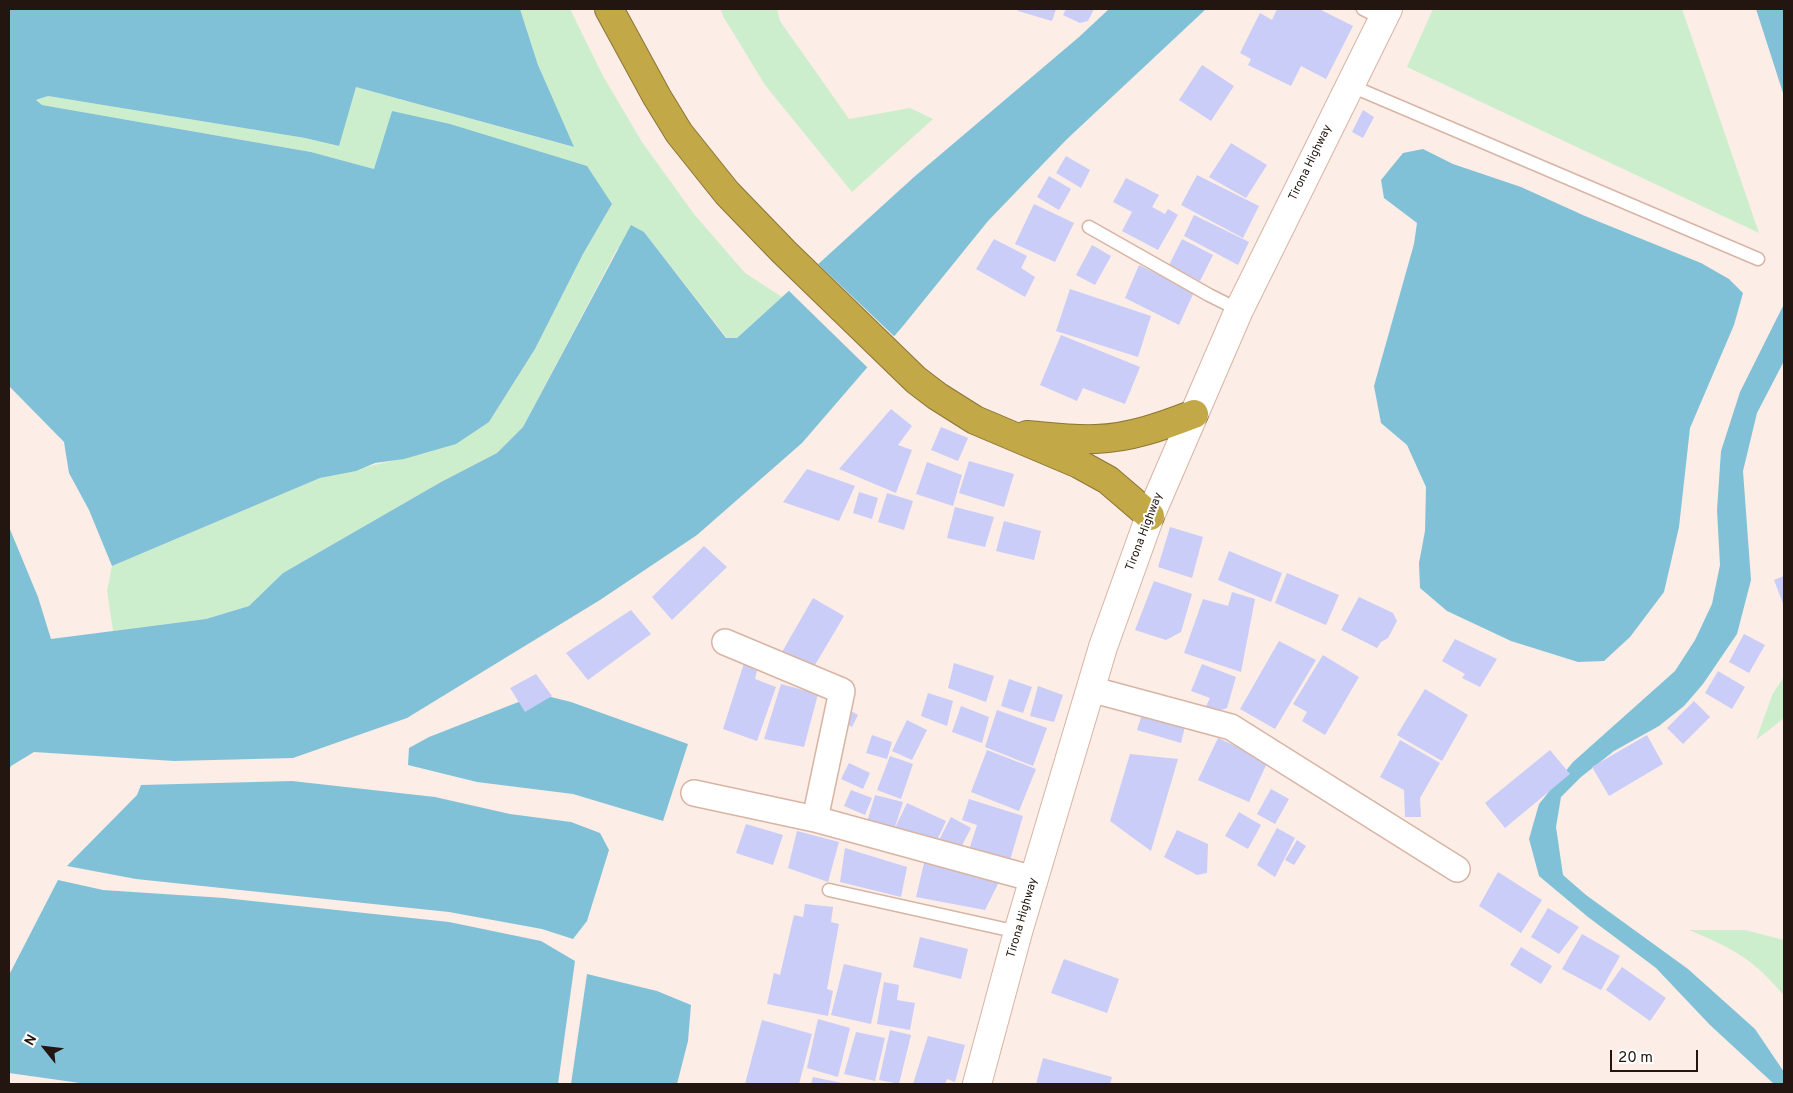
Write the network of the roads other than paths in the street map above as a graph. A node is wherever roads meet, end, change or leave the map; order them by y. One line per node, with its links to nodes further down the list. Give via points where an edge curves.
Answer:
1 (609, 9): 8 (highway, via 634,58 679,132 727,194 916,380 963,413)
2 (1378, 12): 3 (main road, Tirona Highway)
3 (1349, 85): 5 (lane); 6 (main road, Tirona Highway)
4 (1089, 228): 6 (lane)
5 (1758, 259)
6 (1239, 310): 7 (main road, Tirona Highway)
7 (1194, 414): 8 (highway, via 1112,438); 9 (main road, Tirona Highway)
8 (1005, 434): 9 (highway, via 1079,464 1108,480)
9 (1150, 516): 11 (main road, Tirona Highway)
10 (725, 642): 13 (street, via 842,691)
11 (1090, 689): 14 (street, via 1231,727); 15 (main road, Tirona Highway)
12 (694, 793): 13 (street)
13 (815, 819): 15 (street)
14 (1457, 869)
15 (1034, 879): 17 (main road, Tirona Highway)
16 (829, 890): 17 (lane)
17 (1018, 932): 18 (main road, Tirona Highway)
18 (977, 1084)

